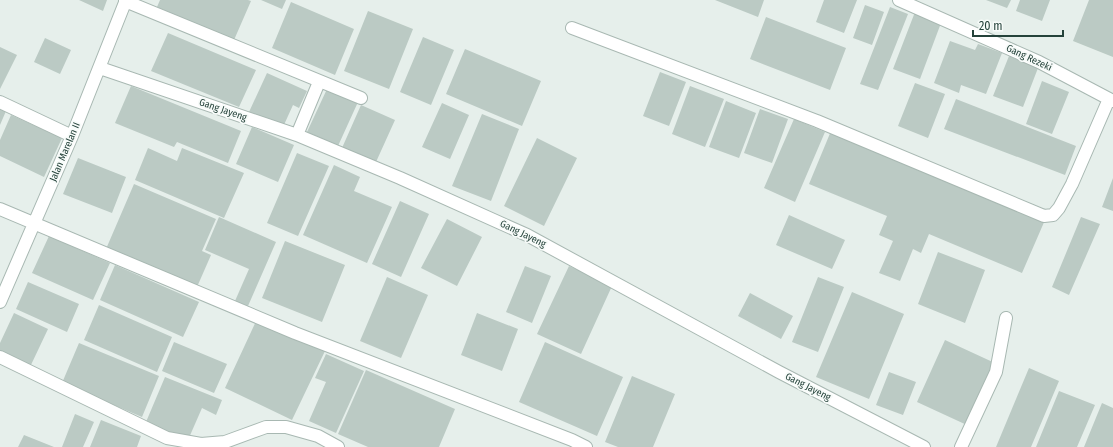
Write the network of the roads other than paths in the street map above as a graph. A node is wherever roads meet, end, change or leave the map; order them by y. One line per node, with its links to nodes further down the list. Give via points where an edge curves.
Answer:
1 (899, 0): 7 (street, Gang Rezeki, via 1039,62)
2 (125, 1): 4 (street, Jalan Marelan II); 5 (street)
3 (572, 28): 7 (street, via 817,121 1044,216 1053,215 1059,208)
4 (100, 68): 9 (street, Gang Jayeng); 10 (street, Jalan Marelan II)
5 (319, 82): 6 (street); 9 (street)
6 (361, 98)
7 (1111, 100)
8 (0, 102): 10 (street)
9 (297, 135): 18 (street, Gang Jayeng, via 527,235 779,372)
10 (72, 136): 12 (street, Jalan Marelan II)
11 (0, 209): 12 (street)
12 (34, 224): 13 (street, Jalan Marelan II); 17 (street, via 295,333)
13 (0, 302)
14 (1006, 318): 19 (street, via 996,372)
15 (0, 357): 16 (street, via 167,438 201,444 226,442 266,427 286,427 318,436)
16 (338, 447)
17 (586, 447)
18 (924, 447)
19 (961, 447)

